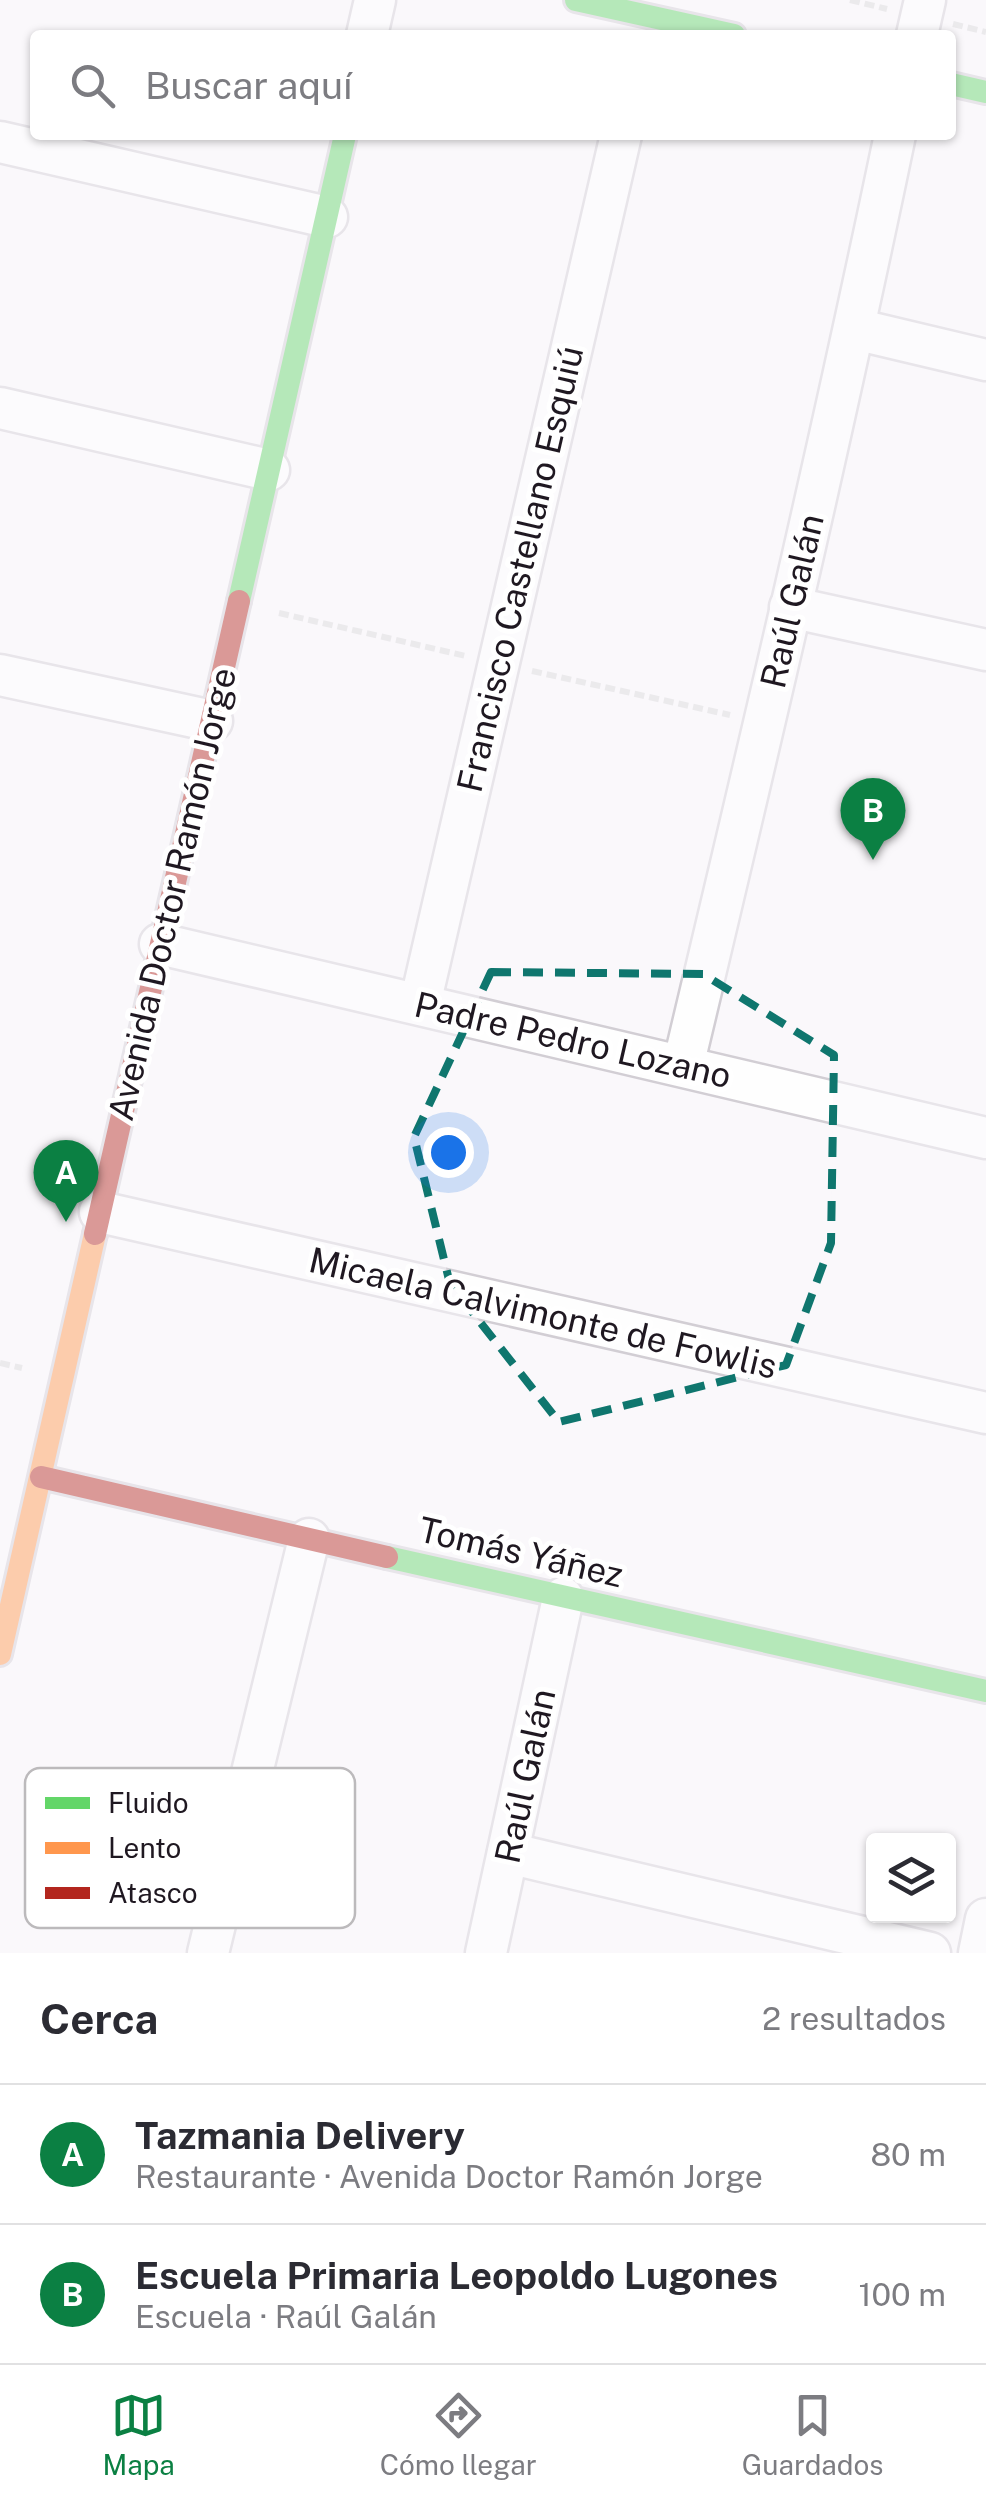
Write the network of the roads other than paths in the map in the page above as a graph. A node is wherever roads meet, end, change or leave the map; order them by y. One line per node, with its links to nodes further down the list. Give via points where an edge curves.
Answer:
1 (375, 0): 5 (street)
2 (576, 0): 4 (street)
3 (926, 0): 7 (street)
4 (647, 26): 6 (street)
5 (368, 30)
6 (686, 30)
7 (918, 30)
8 (956, 85): 9 (street)
9 (986, 92)
10 (344, 140): 14 (street, Avenida Doctor Ramón Jorge)
11 (620, 140): 24 (street, Francisco Castellano Esquiú)
12 (894, 140): 15 (street, Raúl Galán)
13 (0, 142): 14 (street)
14 (327, 217): 18 (street, Avenida Doctor Ramón Jorge)
15 (855, 329): 16 (street); 19 (street, Raúl Galán)
16 (986, 360)
17 (0, 408): 18 (street)
18 (269, 470): 22 (street, Avenida Doctor Ramón Jorge)
19 (790, 607): 20 (street); 25 (street, Raúl Galán)
20 (986, 650)
21 (0, 675): 22 (street)
22 (212, 721): 23 (street, Avenida Doctor Ramón Jorge)
23 (160, 944): 24 (street, Padre Pedro Lozano); 27 (street, Avenida Doctor Ramón Jorge)
24 (420, 1004): 25 (street, Padre Pedro Lozano)
25 (683, 1066): 26 (street, Padre Pedro Lozano)
26 (986, 1138)
27 (100, 1212): 28 (street, Micaela Calvimonte de Fowlis); 29 (street, Avenida Doctor Ramón Jorge)
28 (986, 1412)
29 (41, 1477): 30 (street, Tomás Yáñez); 32 (street, Avenida Doctor Ramón Jorge)
30 (309, 1539): 31 (street, Tomás Yáñez); 34 (street)
31 (563, 1598): 33 (street, Tomás Yáñez); 35 (street, Raúl Galán)
32 (0, 1654)
33 (986, 1691)
34 (253, 1768)
35 (508, 1853): 39 (street, Raúl Galán); 40 (street)
36 (986, 1920): 41 (street)
37 (214, 1928): 38 (street)
38 (208, 1953)
39 (486, 1953)
40 (930, 1953)
41 (978, 1953)

